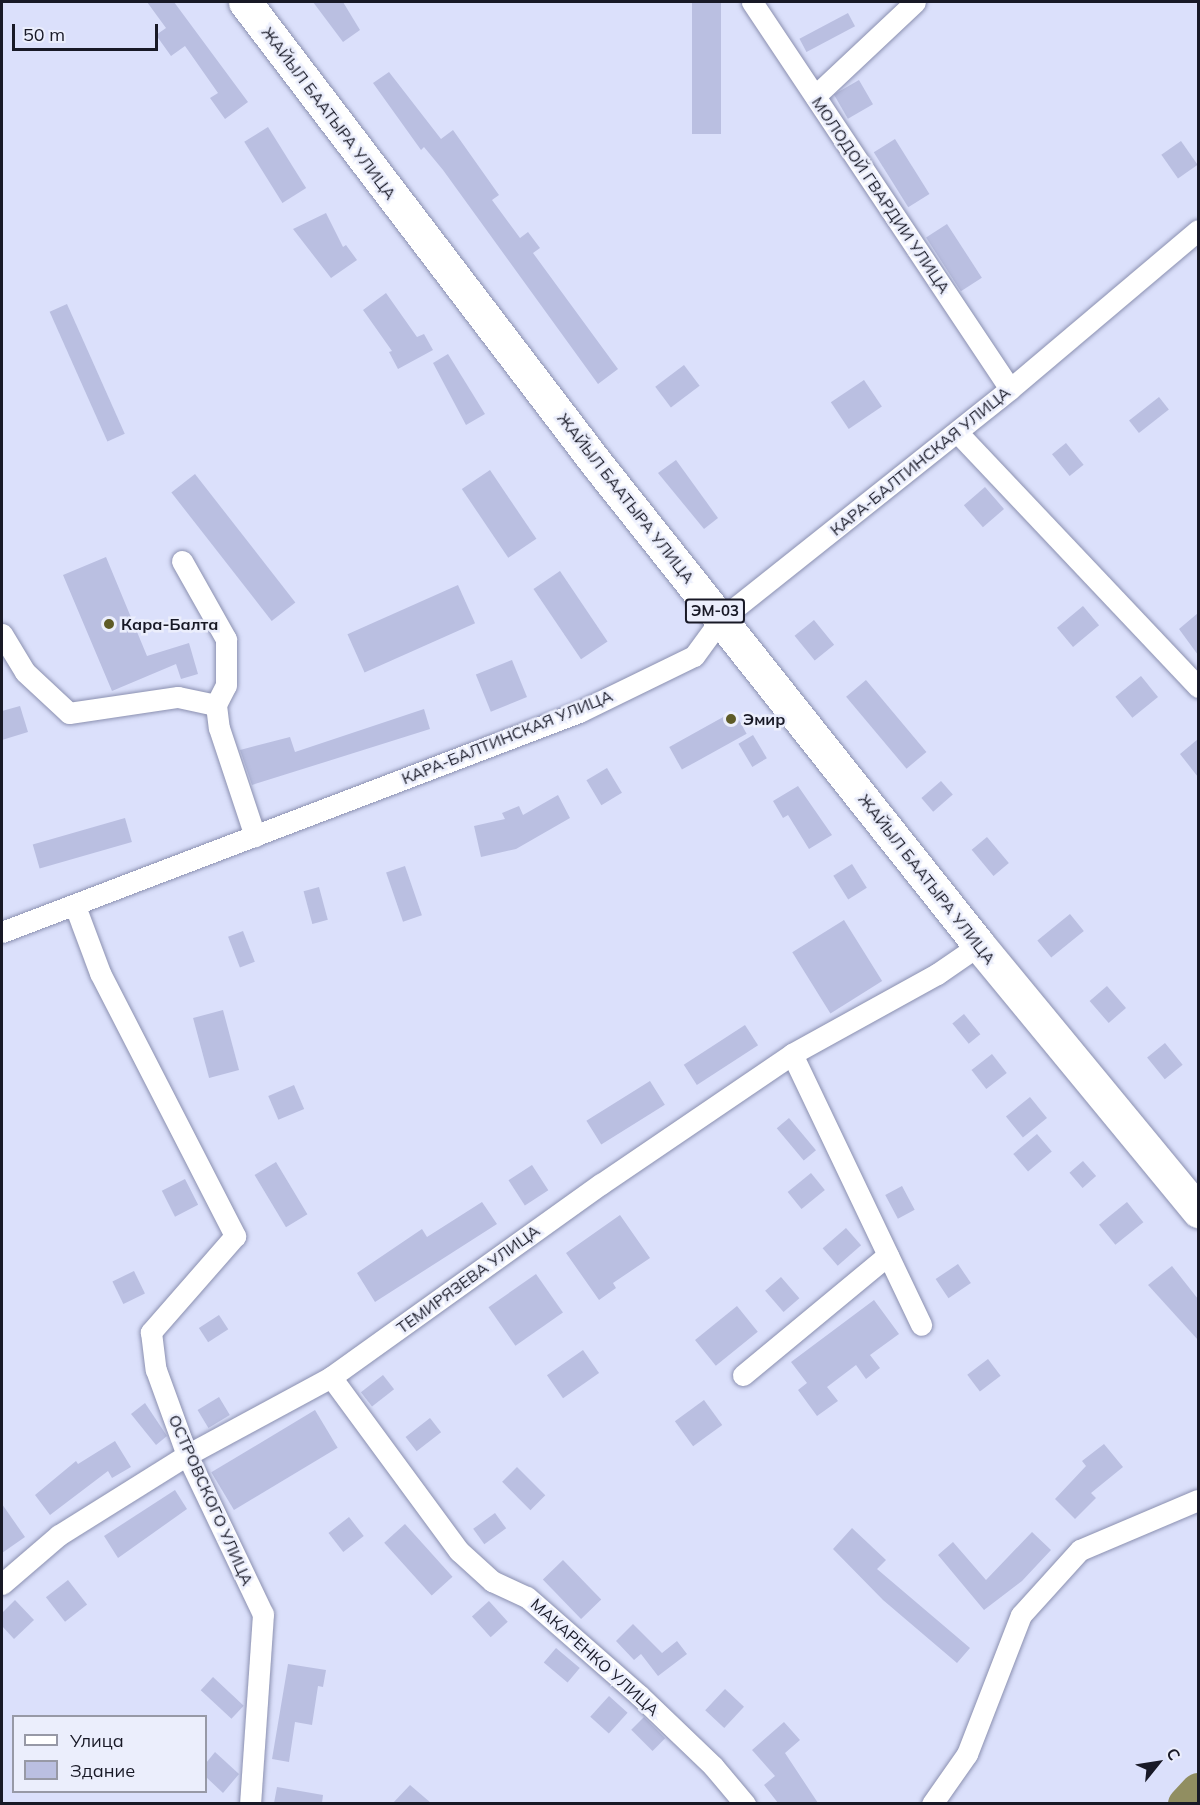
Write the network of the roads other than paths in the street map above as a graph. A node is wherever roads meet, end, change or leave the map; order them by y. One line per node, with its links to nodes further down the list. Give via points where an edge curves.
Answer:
1 (245, 2): 9 (highway, ЖАЙЫЛ БААТЫРА УЛИЦА / ЭМ-03, via 597,464)
2 (752, 2): 4 (street, МОЛОДОЙ ГВАРДИИ УЛИЦА)
3 (915, 2): 4 (street)
4 (815, 96): 6 (street, МОЛОДОЙ ГВАРДИИ УЛИЦА)
5 (1198, 230): 6 (street, КАРА-БАЛТИНСКАЯ УЛИЦА)
6 (1010, 389): 7 (street, КАРА-БАЛТИНСКАЯ УЛИЦА)
7 (957, 432): 9 (street, КАРА-БАЛТИНСКАЯ УЛИЦА); 11 (street)
8 (182, 561): 12 (street, via 226,639 226,685)
9 (721, 619): 13 (street, КАРА-БАЛТИНСКАЯ УЛИЦА, via 694,656 579,712); 16 (highway, ЖАЙЫЛ БААТЫРА УЛИЦА / ЭМ-03)
10 (2, 634): 12 (street, via 25,672 69,713 178,697)
11 (1198, 687)
12 (216, 705): 13 (street, via 219,728)
13 (255, 836): 14 (street, КАРА-БАЛТИНСКАЯ УЛИЦА)
14 (75, 906): 15 (street, КАРА-БАЛТИНСКАЯ УЛИЦА); 23 (street, ОСТРОВСКОГО УЛИЦА, via 100,973 235,1236 151,1332 156,1370)
15 (2, 932)
16 (979, 945): 17 (street, ТЕМИРЯЗЕВА УЛИЦА, via 936,974); 18 (highway, ЖАЙЫЛ БААТЫРА УЛИЦА / ЭМ-03)
17 (792, 1054): 19 (street); 22 (street, ТЕМИРЯЗЕВА УЛИЦА, via 601,1184)
18 (1198, 1211)
19 (888, 1255): 20 (street); 21 (street)
20 (921, 1325)
21 (743, 1375)
22 (331, 1377): 23 (street, ТЕМИРЯЗЕВА УЛИЦА); 27 (street, МАКАРЕНКО УЛИЦА, via 459,1551 492,1581 526,1597 639,1695 713,1766)
23 (187, 1455): 25 (street, ТЕМИРЯЗЕВА УЛИЦА, via 59,1535); 26 (street, ОСТРОВСКОГО УЛИЦА, via 263,1614)
24 (1198, 1500): 28 (street, via 1080,1550 1021,1615 967,1754)
25 (2, 1584)
26 (250, 1803)
27 (745, 1803)
28 (932, 1803)

